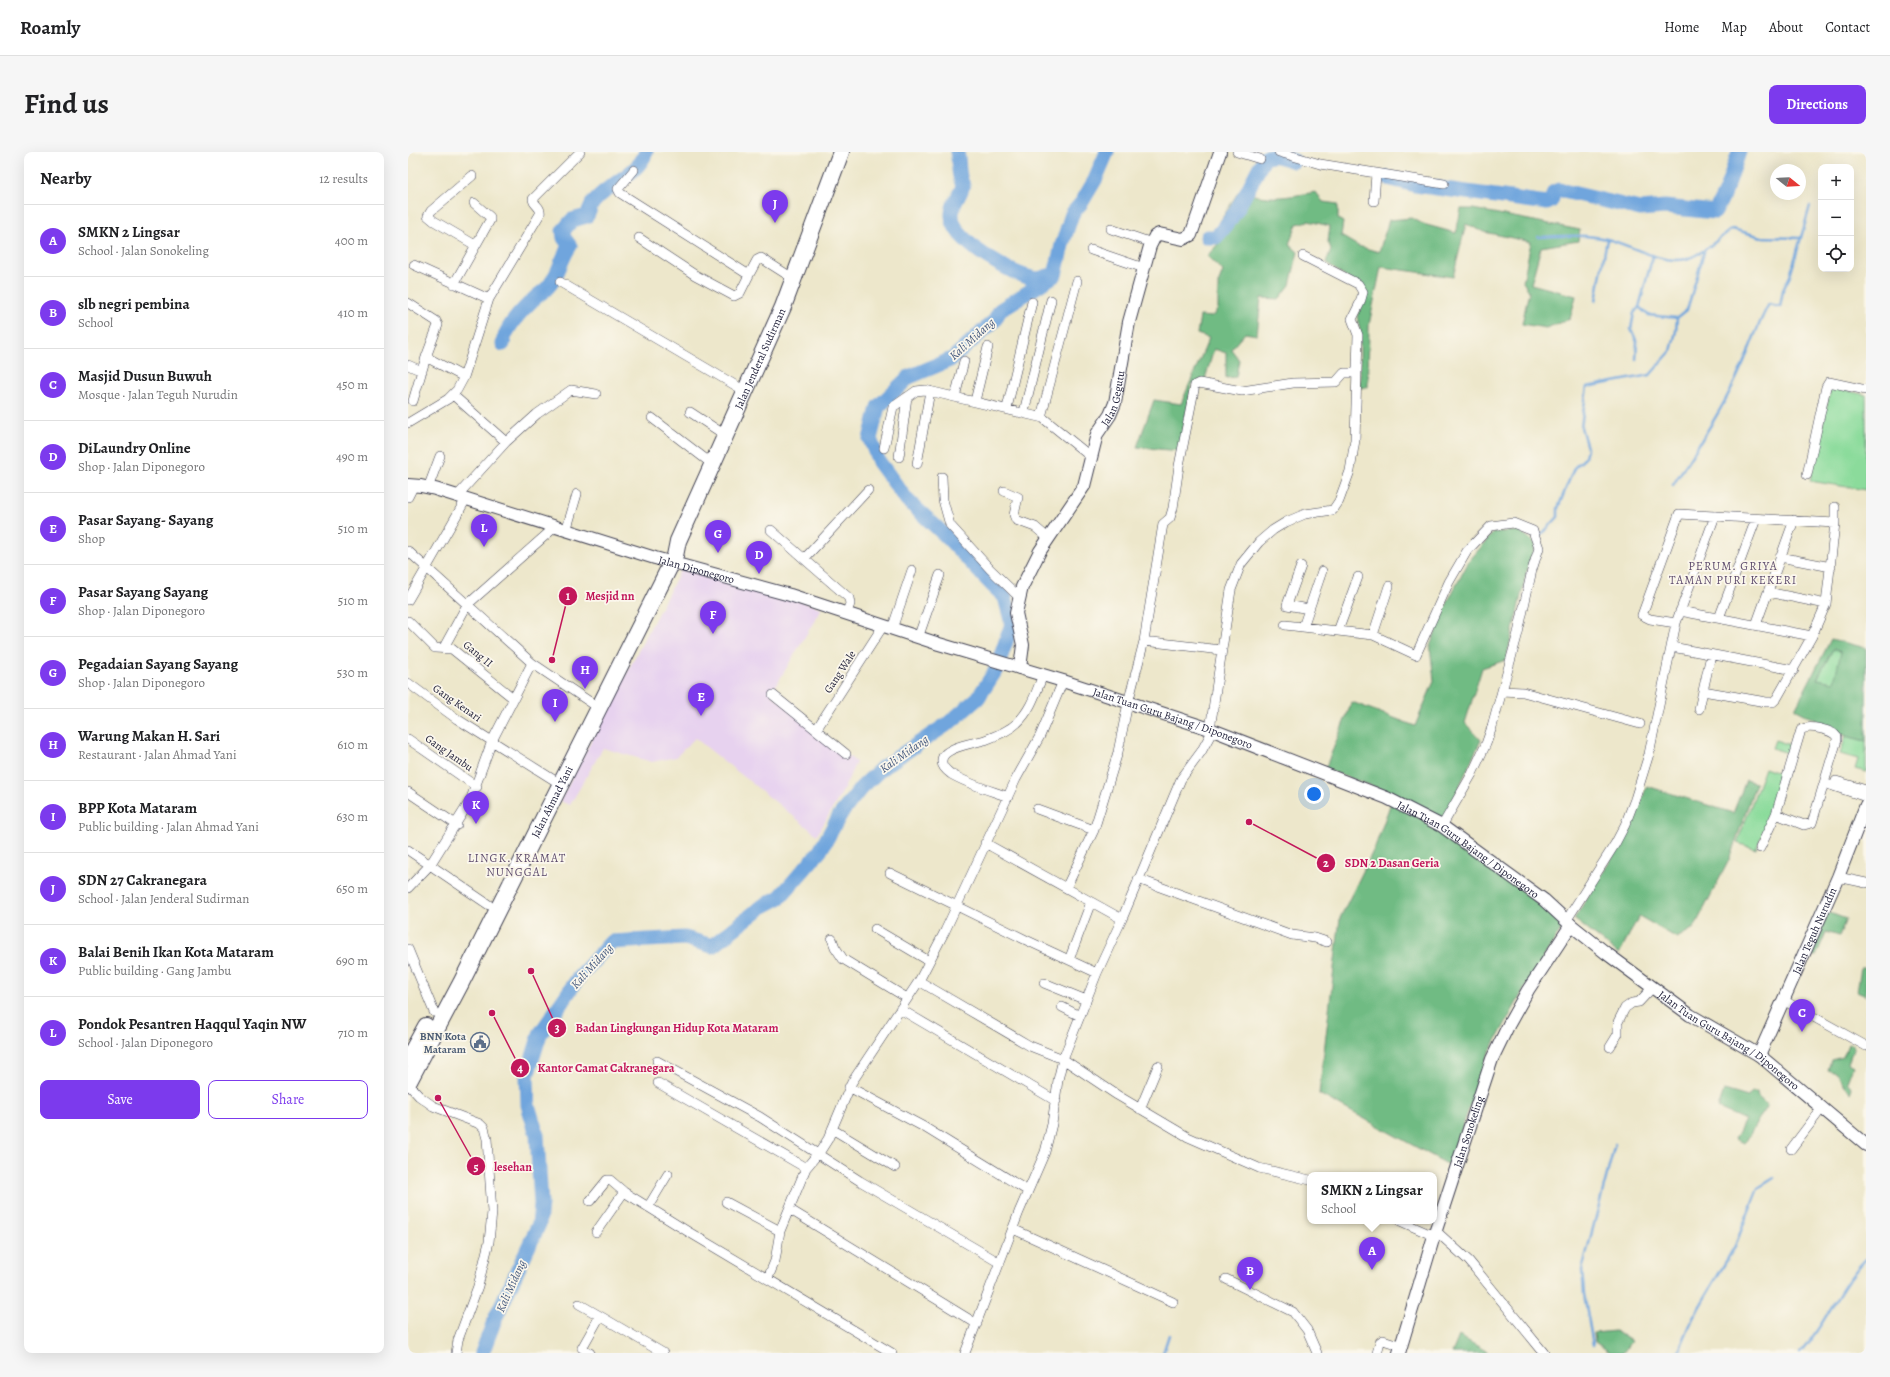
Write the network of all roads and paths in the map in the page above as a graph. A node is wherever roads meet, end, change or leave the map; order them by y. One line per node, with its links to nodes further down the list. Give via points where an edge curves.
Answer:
1 (580, 152): 26 (street, via 533,198 540,209 540,214)
2 (841, 152): 22 (highway, Jalan Jenderal Sudirman)
3 (1220, 152): 15 (street, via 1191,235 1183,239 1159,234)
4 (1237, 152): 6 (street)
5 (1279, 152): 9 (street)
6 (1260, 159)
7 (634, 170): 21 (street, via 618,189 620,193)
8 (472, 176): 16 (street, via 430,211 428,216)
9 (1375, 176): 10 (street); 11 (street)
10 (1444, 184)
11 (1374, 201)
12 (474, 203): 16 (street, via 490,219)
13 (1111, 229): 15 (street)
14 (640, 238): 21 (street, via 695,275 734,296 740,293)
15 (1152, 243): 20 (street, Jalan Gegutu)
16 (475, 245): 25 (street)
17 (1091, 250): 20 (street)
18 (1303, 256): 35 (street, via 1361,288 1362,295 1352,319 1358,335)
19 (414, 265): 25 (street)
20 (1144, 268): 57 (street, Jalan Gegutu, via 1123,347 1115,403 1097,434)
21 (749, 275): 22 (street, via 757,260 761,258)
22 (794, 279): 39 (highway, Jalan Jenderal Sudirman)
23 (1077, 281): 49 (street)
24 (560, 282): 39 (street)
25 (454, 284): 26 (street)
26 (489, 299): 36 (street)
27 (1051, 300): 48 (street)
28 (408, 302): 31 (street, via 437,323)
29 (1032, 302): 46 (street)
30 (988, 347): 45 (street)
31 (426, 357): 34 (street); 36 (street)
32 (964, 361): 43 (street)
33 (408, 365): 34 (street)
34 (422, 371): 44 (street)
35 (1357, 373): 108 (street, via 1344,373 1336,382 1293,383 1242,390 1199,383 1194,385 1173,508 1170,518 1164,522 1163,527); 111 (street, via 1352,458 1339,501 1330,512 1305,514 1286,522 1273,530 1249,553 1241,564 1231,590)
36 (464, 377): 41 (street)
37 (1866, 390): 60 (street, via 1829,382)
38 (930, 391): 42 (street, via 916,391); 43 (street); 59 (street)
39 (745, 392): 52 (highway, Jalan Jenderal Sudirman)
40 (596, 394): 53 (street, via 572,390 537,414)
41 (453, 396): 51 (street); 53 (street)
42 (907, 397): 54 (street, via 893,407); 56 (street)
43 (955, 397): 45 (street)
44 (413, 401)
45 (975, 401): 46 (street)
46 (1007, 408): 48 (street)
47 (690, 412): 52 (street)
48 (1024, 412): 49 (street)
49 (1041, 417): 57 (street)
50 (652, 418): 58 (street)
51 (408, 423)
52 (725, 435): 58 (highway, Jalan Jenderal Sudirman)
53 (506, 442): 68 (street)
54 (884, 448)
55 (440, 456): 63 (street)
56 (899, 457)
57 (1091, 457): 76 (street, Jalan Gegutu, via 1084,486)
58 (712, 464): 80 (highway, Jalan Jenderal Sudirman, via 678,541 678,550)
59 (917, 464)
60 (1807, 475)
61 (942, 477): 90 (street, via 943,500 950,525)
62 (411, 485): 63 (street, Jalan Diponegoro); 67 (street)
63 (428, 488): 68 (street, Jalan Diponegoro)
64 (868, 490): 79 (street)
65 (1004, 491): 76 (street, via 1018,497 1014,515 1016,520 1035,527)
66 (577, 494): 74 (street)
67 (408, 497)
68 (461, 498): 74 (street, Jalan Diponegoro); 83 (street)
69 (1835, 507): 73 (street)
70 (1715, 516): 71 (street); 95 (street); 99 (street, via 1679,514 1642,614 1650,619)
71 (1756, 519): 72 (street); 97 (street)
72 (1794, 520): 73 (street); 78 (street)
73 (1835, 523): 82 (street)
74 (560, 529): 80 (street, Jalan Diponegoro); 93 (street)
75 (771, 530): 79 (street)
76 (1048, 538): 90 (street, Jalan Gegutu, via 1027,574)
77 (408, 551): 83 (street)
78 (1780, 558): 82 (street); 89 (street)
79 (804, 559): 96 (street, via 849,598 850,604)
80 (668, 561): 96 (street, Jalan Diponegoro, via 790,595); 125 (highway); 140 (highway, Jalan Ahmad Yani)
81 (1301, 566): 94 (street, via 1287,605)
82 (1831, 567): 92 (street)
83 (426, 568): 91 (street); 93 (street)
84 (912, 570): 103 (street, Gang Wale)
85 (1322, 571): 94 (street)
86 (940, 575): 107 (street)
87 (1358, 577): 104 (street)
88 (1390, 586): 105 (street)
89 (1768, 592): 92 (street); 100 (street)
90 (1019, 597): 115 (street, Jalan Gegutu, via 1016,613 1023,651)
91 (408, 600)
92 (1826, 604): 106 (street)
93 (467, 605): 110 (street); 113 (street)
94 (1309, 609): 102 (street)
95 (1680, 611): 97 (street); 99 (street)
96 (846, 614): 103 (street, Jalan Diponegoro)
97 (1719, 618): 100 (street)
98 (408, 621): 110 (street, Gang II, via 435,648)
99 (1676, 623): 109 (street)
100 (1756, 625): 106 (street)
101 (1285, 626): 102 (street)
102 (1303, 627): 104 (street)
103 (888, 628): 107 (street, Jalan Diponegoro); 128 (street, Gang Wale)
104 (1338, 631): 105 (street)
105 (1373, 635): 120 (street, via 1416,655 1449,582 1467,551 1491,526 1513,523 1532,531 1539,548)
106 (1812, 636): 116 (street)
107 (918, 638): 114 (street, Jalan Diponegoro)
108 (1144, 641): 111 (street); 124 (street)
109 (1672, 648): 112 (street); 161 (street, via 1649,754 1633,805 1615,844)
110 (443, 649): 123 (street, Gang II, via 452,649)
111 (1221, 650): 129 (street)
112 (1711, 655): 116 (street); 121 (street)
113 (532, 663): 123 (street); 125 (street)
114 (1008, 665): 115 (street, Jalan Tuan Guru Bajang / Diponegoro)
115 (1020, 668): 117 (street, Jalan Tuan Guru Bajang / Diponegoro)
116 (1794, 670): 121 (street, via 1773,702)
117 (1043, 675): 118 (street, Jalan Tuan Guru Bajang / Diponegoro); 138 (street, via 1031,704 1017,723 984,740 954,749 942,758 942,764 949,773)
118 (1063, 681): 124 (street, Jalan Tuan Guru Bajang / Diponegoro); 138 (street, via 1040,736)
119 (408, 683): 131 (street, Gang Kenari)
120 (1502, 691): 127 (street, via 1523,692); 145 (street, via 1486,744)
121 (1703, 691): 126 (street)
122 (773, 695): 128 (street)
123 (513, 698): 131 (street)
124 (1128, 703): 129 (street, Jalan Tuan Guru Bajang / Diponegoro); 146 (street, via 1118,752)
125 (593, 704): 133 (highway)
126 (1699, 709)
127 (1640, 724)
128 (816, 730): 132 (street)
129 (1211, 730): 145 (street, Jalan Tuan Guru Bajang / Diponegoro, via 1387,798); 153 (street, via 1201,752 1181,779)
130 (408, 739): 135 (street, Gang Jambu)
131 (492, 741): 133 (street, Gang Kenari); 135 (street)
132 (846, 754)
133 (554, 780): 140 (highway)
134 (1824, 780): 136 (street); 139 (street); 143 (street, via 1812,824 1804,825); 143 (street, via 1837,740 1836,735 1813,727 1804,728 1801,730)
135 (477, 787): 144 (street)
136 (1866, 790)
137 (408, 792): 144 (street)
138 (1008, 797): 147 (street)
139 (1866, 797)
140 (547, 802): 158 (highway); 179 (highway, Jalan Ahmad Yani)
141 (1866, 805): 152 (street, Jalan Teguh Nurudin)
142 (1037, 809): 146 (street)
143 (1776, 814): 148 (street)
144 (457, 825): 150 (street)
145 (1442, 826): 161 (street, Jalan Tuan Guru Bajang / Diponegoro, via 1544,900)
146 (1094, 830): 156 (street)
147 (985, 843): 156 (street); 159 (street)
148 (1760, 848)
149 (408, 850): 150 (street)
150 (430, 865): 155 (street); 158 (street)
151 (890, 873): 159 (street)
152 (1838, 877): 154 (street); 174 (street, Jalan Teguh Nurudin)
153 (1138, 879): 160 (street); 164 (street, via 1292,936)
154 (1866, 883)
155 (408, 888)
156 (1066, 888): 157 (street)
157 (1091, 902): 160 (street); 166 (street)
158 (489, 905): 177 (highway)
159 (956, 905): 166 (street); 167 (street)
160 (1122, 919): 168 (street)
161 (1569, 923): 171 (street, Jalan Tuan Guru Bajang / Diponegoro); 211 (street, Jalan Sonokeling, via 1528,990 1492,1059)
162 (875, 929): 167 (street)
163 (832, 939): 172 (street, via 843,959)
164 (1327, 942)
165 (408, 949): 177 (street)
166 (1069, 960): 168 (street)
167 (930, 961): 169 (street)
168 (1097, 973): 173 (street)
169 (919, 982): 172 (street); 183 (street, via 1030,1046)
170 (1044, 983): 173 (street)
171 (1653, 986): 181 (street, via 1639,1002 1625,1008 1618,1022 1618,1034); 182 (street, Jalan Tuan Guru Bajang / Diponegoro, via 1690,1015)
172 (907, 998): 176 (street)
173 (1086, 1000): 178 (street)
174 (1783, 1000): 180 (street); 182 (street, Jalan Teguh Nurudin)
175 (1062, 1007): 178 (street)
176 (900, 1009): 189 (street); 190 (street)
177 (434, 1012): 179 (highway)
178 (1080, 1016): 183 (street)
179 (427, 1037): 184 (highway); 188 (highway, Jalan Ahmad Yani)
180 (1866, 1046)
181 (1610, 1047)
182 (1759, 1055): 191 (street, Jalan Tuan Guru Bajang / Diponegoro)
183 (1064, 1059): 190 (street); 192 (street)
184 (408, 1060)
185 (657, 1061): 196 (street, via 760,1117)
186 (1158, 1066): 192 (street)
187 (658, 1083): 198 (street)
188 (408, 1084): 220 (street, via 418,1096 433,1106 480,1124 484,1128 486,1139 492,1212 489,1242)
189 (849, 1087): 193 (street); 201 (street, via 924,1127)
190 (1056, 1100): 201 (street, via 1045,1152)
191 (1822, 1108): 194 (street, Jalan Tuan Guru Bajang / Diponegoro); 195 (street)
192 (1140, 1109): 200 (street, via 1188,1137 1259,1168)
193 (832, 1129): 196 (street); 197 (street)
194 (1866, 1145)
195 (1791, 1149)
196 (817, 1155): 198 (street); 212 (street)
197 (896, 1167)
198 (806, 1168): 206 (street)
199 (668, 1174): 205 (street)
200 (1307, 1179)
201 (1028, 1191): 208 (street)
202 (624, 1192): 203 (street, via 608,1180); 205 (street); 210 (street)
203 (590, 1201)
204 (726, 1202): 209 (street)
205 (648, 1207): 213 (street)
206 (789, 1209): 209 (street); 218 (street)
207 (1408, 1224): 211 (street)
208 (1013, 1229): 212 (street); 215 (street)
209 (780, 1231): 213 (street, via 776,1256)
210 (596, 1232)
211 (1435, 1234): 219 (street, Jalan Sonokeling); 227 (street, via 1469,1261)
212 (1000, 1263): 218 (street)
213 (768, 1278): 223 (street)
214 (1226, 1279): 225 (street, via 1293,1312 1307,1330)
215 (1173, 1302)
216 (579, 1304): 217 (street)
217 (600, 1316): 221 (street, via 582,1348); 222 (street)
218 (977, 1324): 224 (street)
219 (1400, 1349): 226 (street, via 1383,1340)
220 (456, 1353)
221 (590, 1353)
222 (663, 1353)
223 (892, 1353)
224 (965, 1353)
225 (1317, 1353)
226 (1377, 1353)
227 (1544, 1353)

